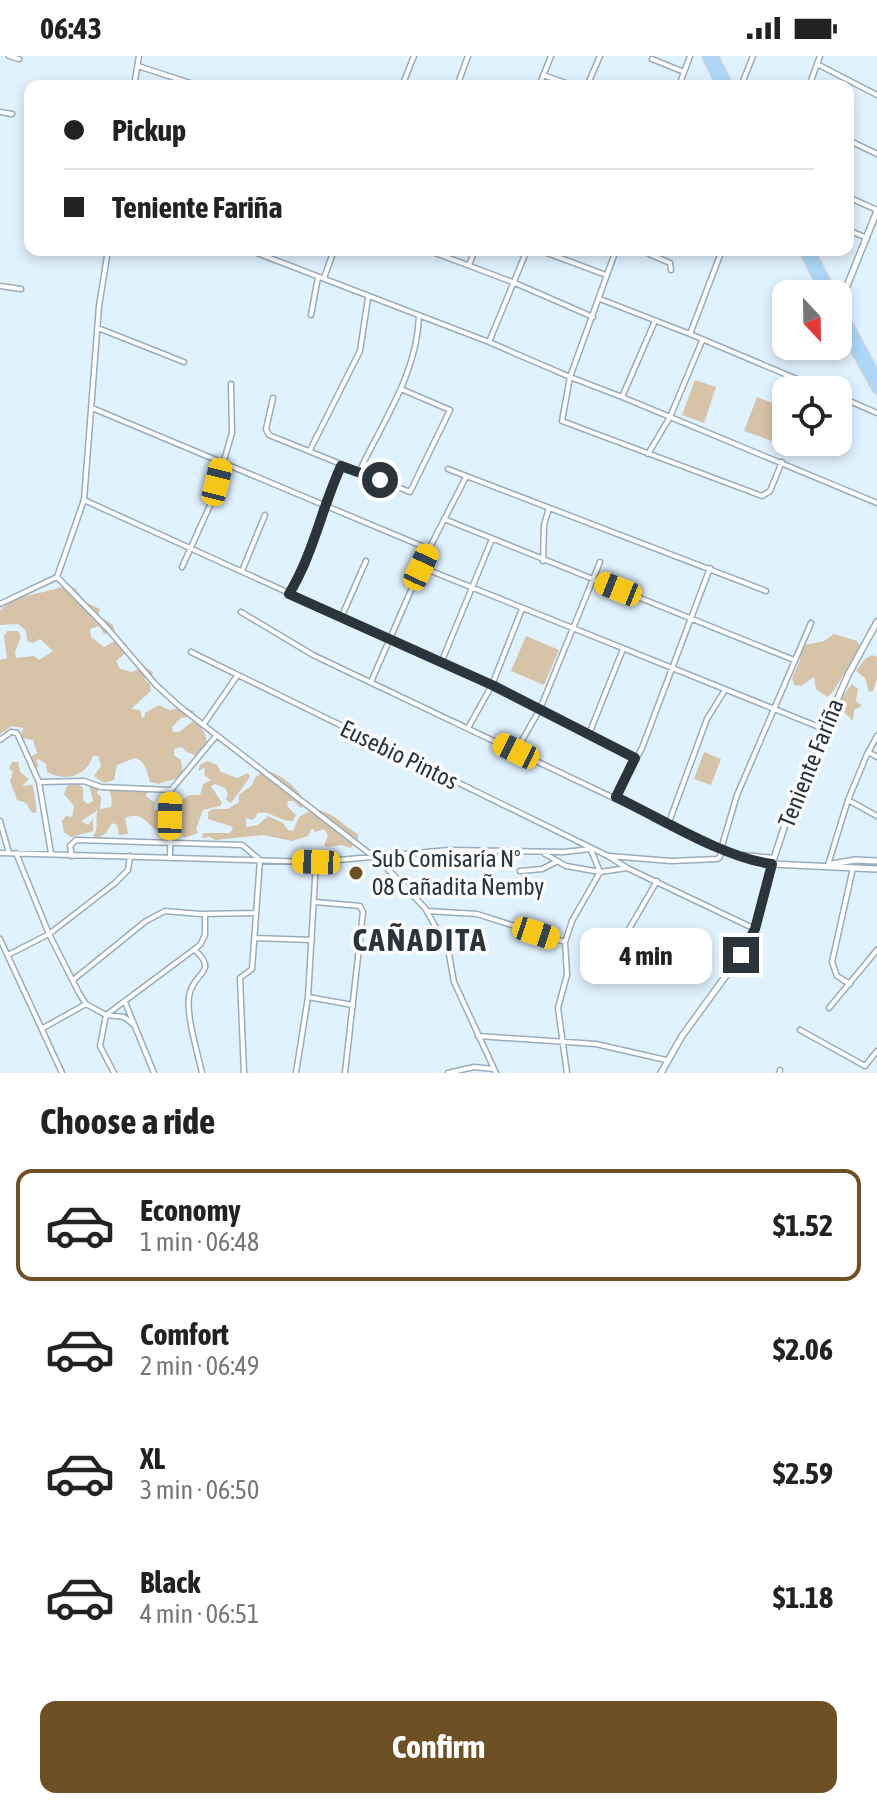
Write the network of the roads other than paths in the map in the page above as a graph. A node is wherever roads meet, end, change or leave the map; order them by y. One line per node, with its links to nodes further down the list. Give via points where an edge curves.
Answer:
1 (9, 56): 12 (street)
2 (139, 56): 15 (street)
3 (414, 56): 20 (street)
4 (468, 56): 21 (street)
5 (551, 56): 17 (street)
6 (600, 56): 24 (street)
7 (690, 56): 16 (street)
8 (706, 56): 26 (highway)
9 (714, 56): 27 (highway)
10 (753, 56): 28 (street)
11 (820, 56): 14 (street)
12 (19, 59)
13 (652, 59): 16 (street)
14 (817, 64): 29 (street); 30 (street)
15 (138, 66): 18 (street); 19 (street)
16 (684, 72): 25 (street)
17 (543, 75): 22 (street); 23 (street)
18 (135, 80)
19 (181, 80)
20 (404, 80)
21 (459, 80)
22 (541, 80)
23 (557, 80)
24 (590, 80)
25 (681, 80)
26 (718, 80)
27 (726, 80)
28 (743, 80)
29 (811, 80)
30 (848, 80)
31 (854, 83): 32 (street)
32 (877, 95)
33 (0, 112): 34 (street)
34 (12, 114)
35 (854, 143): 36 (street)
36 (877, 154)
37 (854, 200): 38 (street)
38 (877, 210): 40 (street)
39 (854, 233): 40 (street)
40 (867, 238): 60 (street)
41 (107, 256): 70 (street)
42 (266, 256): 53 (street)
43 (331, 256): 57 (street)
44 (444, 256): 54 (street)
45 (473, 256): 54 (street)
46 (525, 256): 61 (street)
47 (555, 256): 56 (street)
48 (614, 256): 56 (street)
49 (654, 256): 55 (street, via 670,263)
50 (720, 256): 72 (street)
51 (806, 256): 58 (highway)
52 (813, 256): 59 (highway)
53 (269, 257): 57 (street)
54 (469, 265): 61 (street)
55 (671, 270)
56 (606, 275): 65 (street)
57 (320, 278): 64 (street); 66 (street)
58 (818, 280)
59 (826, 280)
60 (849, 280)
61 (515, 283): 68 (street); 74 (street)
62 (0, 286): 63 (street)
63 (21, 289)
64 (368, 298): 67 (street); 90 (street, via 360,351)
65 (599, 299): 68 (street); 69 (street)
66 (311, 315)
67 (419, 316): 74 (street); 82 (street)
68 (593, 317): 80 (street)
69 (655, 321): 72 (street); 84 (street)
70 (98, 328): 77 (street); 87 (street)
71 (852, 332): 78 (highway)
72 (690, 334): 73 (street)
73 (703, 341): 79 (street); 89 (street)
74 (489, 342): 80 (street)
75 (852, 344): 83 (highway)
76 (877, 361): 78 (street)
77 (184, 362)
78 (875, 374)
79 (789, 376)
80 (570, 377): 84 (street); 91 (street, via 562,421)
81 (231, 384): 93 (street, via 233,428)
82 (401, 389): 96 (street); 96 (street, via 450,410 410,492)
83 (877, 390)
84 (622, 397): 89 (street)
85 (273, 398): 90 (street, via 267,433)
86 (852, 402): 88 (street)
87 (92, 408): 93 (street); 98 (street)
88 (877, 413)
89 (670, 417): 91 (street); 92 (street)
90 (309, 451): 94 (street)
91 (648, 454): 92 (street, via 762,496 770,491)
92 (782, 462): 99 (street)
93 (222, 463): 100 (street); 105 (street)
94 (341, 466): 96 (street); 100 (street)
95 (448, 469): 97 (street)
96 (359, 472)
97 (466, 476): 101 (street); 103 (street)
98 (84, 500): 105 (street); 114 (street)
99 (877, 503)
100 (324, 504): 106 (street); 118 (street, via 311,552)
101 (549, 508): 108 (street); 112 (street)
102 (265, 515): 113 (street)
103 (444, 519): 104 (street); 106 (street)
104 (492, 539): 108 (street); 116 (street)
105 (191, 549): 110 (street); 113 (street)
106 (429, 549): 111 (street)
107 (366, 561): 122 (street)
108 (543, 561): 115 (street)
109 (600, 562): 115 (street)
110 (182, 567)
111 (421, 567): 116 (street); 127 (street)
112 (710, 568): 117 (street); 123 (street)
113 (242, 571): 118 (street)
114 (57, 577): 119 (street); 139 (street, via 156,685)
115 (593, 580): 123 (street); 126 (street)
116 (471, 588): 120 (street); 131 (street)
117 (766, 591)
118 (289, 594): 122 (street)
119 (0, 604)
120 (522, 609): 126 (street); 135 (street)
121 (241, 612): 134 (street)
122 (341, 618): 127 (street)
123 (692, 618): 130 (street); 132 (street)
124 (877, 622): 141 (street, Teniente Fariña)
125 (811, 623): 130 (street)
126 (573, 628): 128 (street); 138 (street)
127 (390, 641): 131 (street); 134 (street)
128 (623, 649): 132 (street); 142 (street)
129 (191, 652): 133 (street, Eusebio Pintos)
130 (794, 660): 137 (street)
131 (441, 663): 135 (street)
132 (672, 667): 136 (street); 149 (street)
133 (237, 676): 139 (street); 158 (street, Eusebio Pintos)
134 (371, 682): 140 (street)
135 (492, 685): 138 (street); 140 (street)
136 (725, 690): 137 (street); 156 (street, via 707,719)
137 (774, 708): 141 (street); 159 (street, via 737,795)
138 (540, 709): 142 (street); 146 (street)
139 (203, 725): 143 (street)
140 (468, 728): 146 (street)
141 (824, 729): 172 (street, Teniente Fariña)
142 (589, 734): 149 (street)
143 (216, 736): 151 (street); 167 (street)
144 (877, 736): 147 (street)
145 (0, 740): 150 (street, via 17,733)
146 (516, 751): 152 (street)
147 (868, 752): 148 (street); 153 (street)
148 (877, 757)
149 (635, 758): 152 (street)
150 (39, 782): 151 (street); 164 (street)
151 (171, 790): 157 (street)
152 (616, 797): 156 (street)
153 (848, 800): 154 (street); 176 (street)
154 (877, 816)
155 (0, 821): 162 (street)
156 (669, 822): 159 (street)
157 (169, 842): 165 (street, via 73,840); 169 (street); 170 (street, via 242,845)
158 (590, 848): 160 (street); 168 (street, Eusebio Pintos); 181 (street)
159 (721, 849): 168 (street, via 717,859); 172 (street, via 751,861)
160 (543, 852): 167 (street, via 449,850); 175 (street)
161 (0, 853): 162 (street)
162 (9, 853): 163 (street)
163 (16, 853): 164 (street); 188 (street)
164 (51, 854): 165 (street)
165 (72, 856): 166 (street)
166 (130, 856): 169 (street); 188 (street, via 120,878)
167 (371, 856): 174 (street); 184 (street)
168 (608, 856): 177 (street, Eusebio Pintos)
169 (170, 858): 170 (street)
170 (260, 860): 174 (street); 185 (street)
171 (855, 860): 173 (street); 176 (street); 178 (street)
172 (773, 861): 176 (street); 187 (street, Teniente Fariña)
173 (877, 861)
174 (316, 862): 183 (street)
175 (556, 862): 180 (street, via 550,868); 181 (street)
176 (828, 865): 178 (street)
177 (627, 868): 181 (street); 182 (street)
178 (853, 869): 179 (street); 198 (street, via 832,962 837,976)
179 (877, 869)
180 (520, 871)
181 (600, 872): 192 (street)
182 (657, 881): 187 (street); 196 (street)
183 (315, 902): 191 (street); 202 (street, via 362,909)
184 (427, 911): 192 (street, via 477,914); 208 (street, via 448,949 454,982)
185 (256, 913): 186 (street); 189 (street)
186 (205, 914): 193 (street, via 205,935); 197 (street, via 155,915)
187 (755, 929): 211 (street, Teniente Fariña)
188 (49, 934): 195 (street); 197 (street)
189 (255, 938): 191 (street); 217 (street, via 252,969 240,978)
190 (0, 939): 195 (street)
191 (312, 940): 199 (street)
192 (565, 942): 209 (street)
193 (194, 949): 200 (street); 216 (street, via 206,964 189,994)
194 (877, 950): 198 (street)
195 (8, 955): 206 (street)
196 (611, 960)
197 (73, 980): 201 (street)
198 (850, 984): 203 (street)
199 (308, 997): 202 (street); 218 (street)
200 (125, 1002): 204 (street); 205 (street)
201 (86, 1004): 204 (street); 206 (street)
202 (353, 1005): 219 (street)
203 (829, 1008)
204 (106, 1015): 205 (street, via 124,1017); 214 (street, via 100,1046)
205 (134, 1025): 215 (street)
206 (42, 1029): 213 (street)
207 (800, 1030): 210 (street, via 865,1066)
208 (478, 1036): 209 (street); 212 (street)
209 (560, 1041): 211 (street); 221 (street)
210 (877, 1051)
211 (666, 1060): 222 (street, Teniente Fariña)
212 (494, 1071): 220 (street, via 474,1067)
213 (62, 1073)
214 (114, 1073)
215 (154, 1073)
216 (202, 1073)
217 (244, 1073)
218 (296, 1073)
219 (345, 1073)
220 (448, 1073)
221 (567, 1073)
222 (661, 1073)

